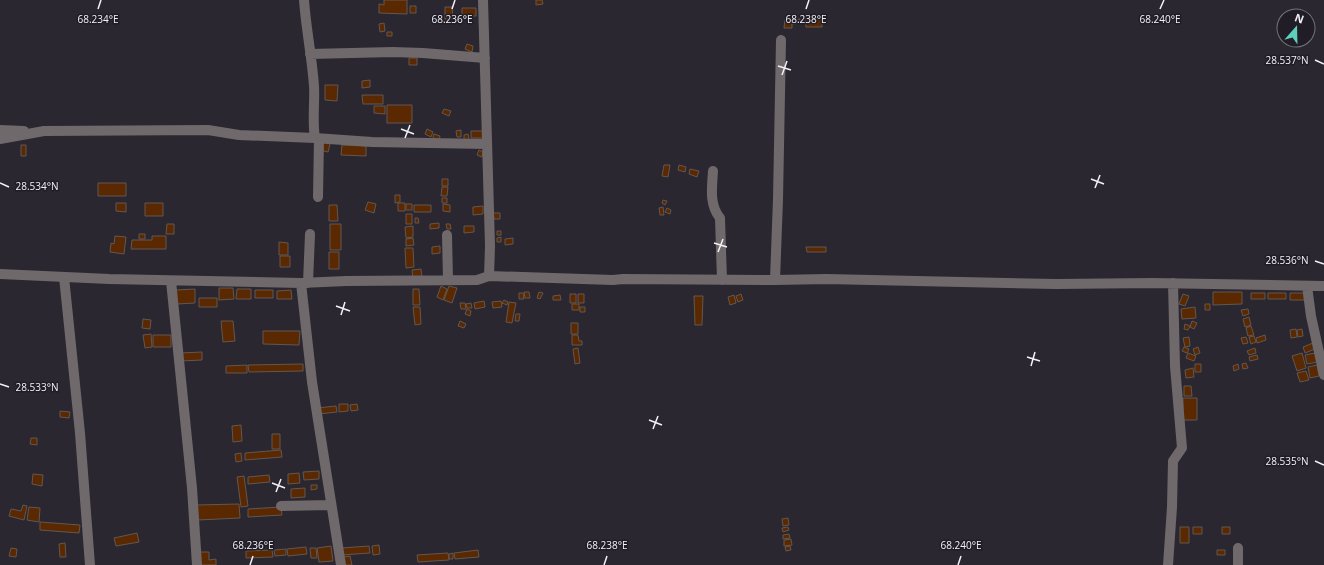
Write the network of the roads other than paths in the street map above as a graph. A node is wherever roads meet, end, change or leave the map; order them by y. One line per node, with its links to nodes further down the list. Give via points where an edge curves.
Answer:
1 (304, 0): 4 (street)
2 (483, 0): 5 (street)
3 (781, 40): 20 (street)
4 (310, 54): 5 (street, via 392,52); 8 (street, via 314,86 313,125)
5 (485, 58): 10 (street)
6 (0, 130): 7 (street)
7 (44, 131): 8 (street, via 208,130 239,135); 9 (street)
8 (317, 138): 10 (street, via 372,142); 12 (street)
9 (0, 140)
10 (487, 144): 16 (street)
11 (713, 171): 19 (street, via 711,198 720,218)
12 (318, 197)
13 (310, 234): 22 (street)
14 (447, 235): 18 (street)
15 (0, 274): 17 (street)
16 (489, 276): 18 (street, via 477,280); 19 (street)
17 (64, 277): 21 (street); 30 (street)
18 (448, 280): 22 (street)
19 (722, 280): 20 (street)
20 (775, 280): 23 (street)
21 (171, 281): 22 (street); 31 (street, via 192,488)
22 (305, 283): 27 (street, via 312,382)
23 (1173, 283): 24 (street); 33 (street, via 1182,448 1173,461)
24 (1307, 286): 25 (street); 26 (street)
25 (1324, 286)
26 (1324, 375)
27 (331, 505): 28 (street); 32 (street)
28 (280, 506)
29 (1238, 548): 34 (street)
30 (90, 565)
31 (197, 565)
32 (341, 565)
33 (1168, 565)
34 (1238, 565)

